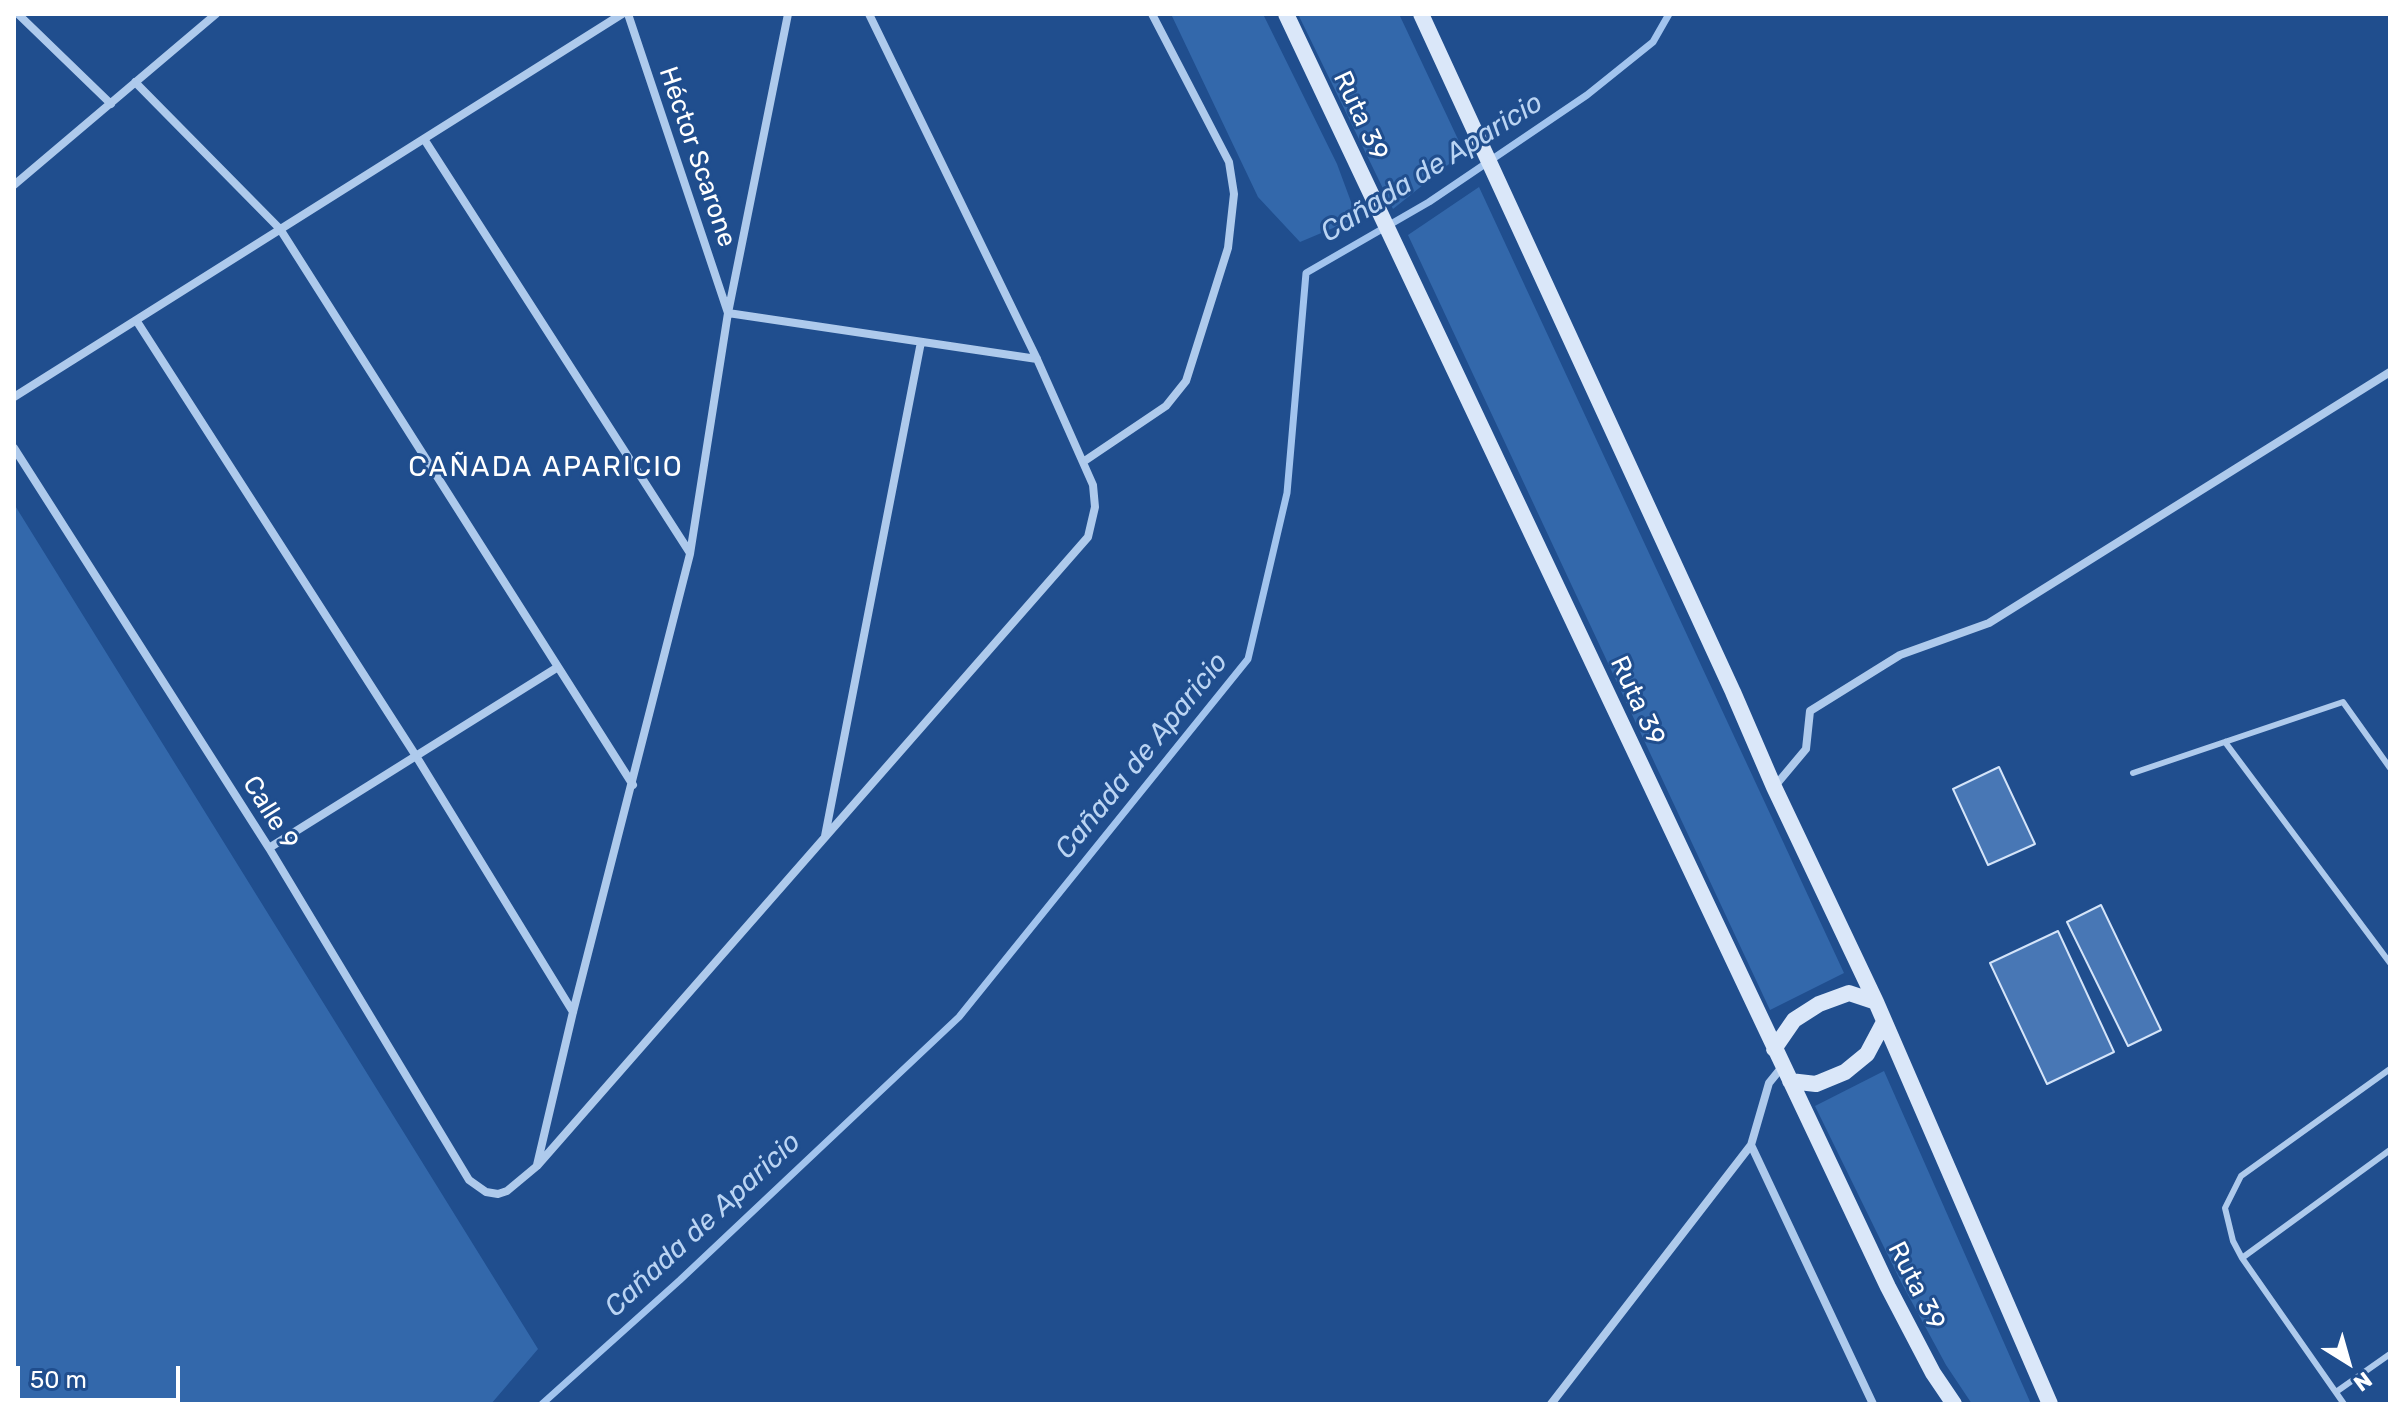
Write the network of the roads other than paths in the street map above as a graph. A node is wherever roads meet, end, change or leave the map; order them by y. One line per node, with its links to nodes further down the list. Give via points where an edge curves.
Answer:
1 (18, 14): 10 (street)
2 (216, 14): 9 (street)
3 (625, 14): 11 (street); 14 (street, Héctor Scarone)
4 (788, 14): 14 (street)
5 (869, 14): 17 (street)
6 (1152, 14): 21 (street, via 1229,162 1234,194 1228,248 1186,381 1166,406)
7 (1286, 14): 36 (main road, Ruta 39)
8 (1421, 14): 29 (main road)
9 (135, 82): 10 (street); 13 (street)
10 (111, 104): 12 (street)
11 (424, 139): 13 (street); 22 (street)
12 (14, 185)
13 (280, 229): 15 (street); 23 (street)
14 (728, 313): 16 (street); 22 (street)
15 (136, 320): 19 (street); 25 (street)
16 (921, 342): 17 (street); 30 (street)
17 (1037, 359): 21 (street)
18 (2390, 372): 29 (street, via 1989,623 1900,655 1810,711 1806,749)
19 (14, 397)
20 (14, 448): 31 (street, Calle 9)
21 (1083, 462): 30 (street, via 1095,507 1088,537)
22 (690, 554): 28 (street)
23 (558, 667): 25 (street); 28 (street)
24 (2225, 742): 26 (lane, via 2343,702); 27 (lane); 32 (lane)
25 (416, 756): 31 (street); 34 (street)
26 (2390, 768)
27 (2133, 773)
28 (633, 785): 34 (street)
29 (1774, 787): 33 (main road)
30 (824, 839): 41 (street)
31 (269, 848): 41 (street, Calle 9, via 469,1180 498,1194)
32 (2390, 963)
33 (1876, 1002): 35 (main road); 36 (main road, via 1849,993 1819,1004 1794,1020)
34 (573, 1012): 41 (street)
35 (1884, 1022): 38 (main road, via 1867,1054 1845,1072 1816,1084); 48 (main road)
36 (1774, 1049): 38 (main road, Ruta 39)
37 (2390, 1069): 42 (lane, via 2241,1176 2225,1208)
38 (1786, 1074): 39 (street, via 1769,1083); 47 (main road, Ruta 39, via 1888,1287)
39 (1751, 1145): 45 (street); 46 (street)
40 (2390, 1150): 42 (lane)
41 (537, 1166)
42 (2242, 1258): 44 (lane)
43 (2390, 1354): 44 (lane)
44 (2336, 1392): 49 (lane)
45 (1551, 1404)
46 (1873, 1404)
47 (1954, 1404)
48 (2050, 1404)
49 (2344, 1404)

